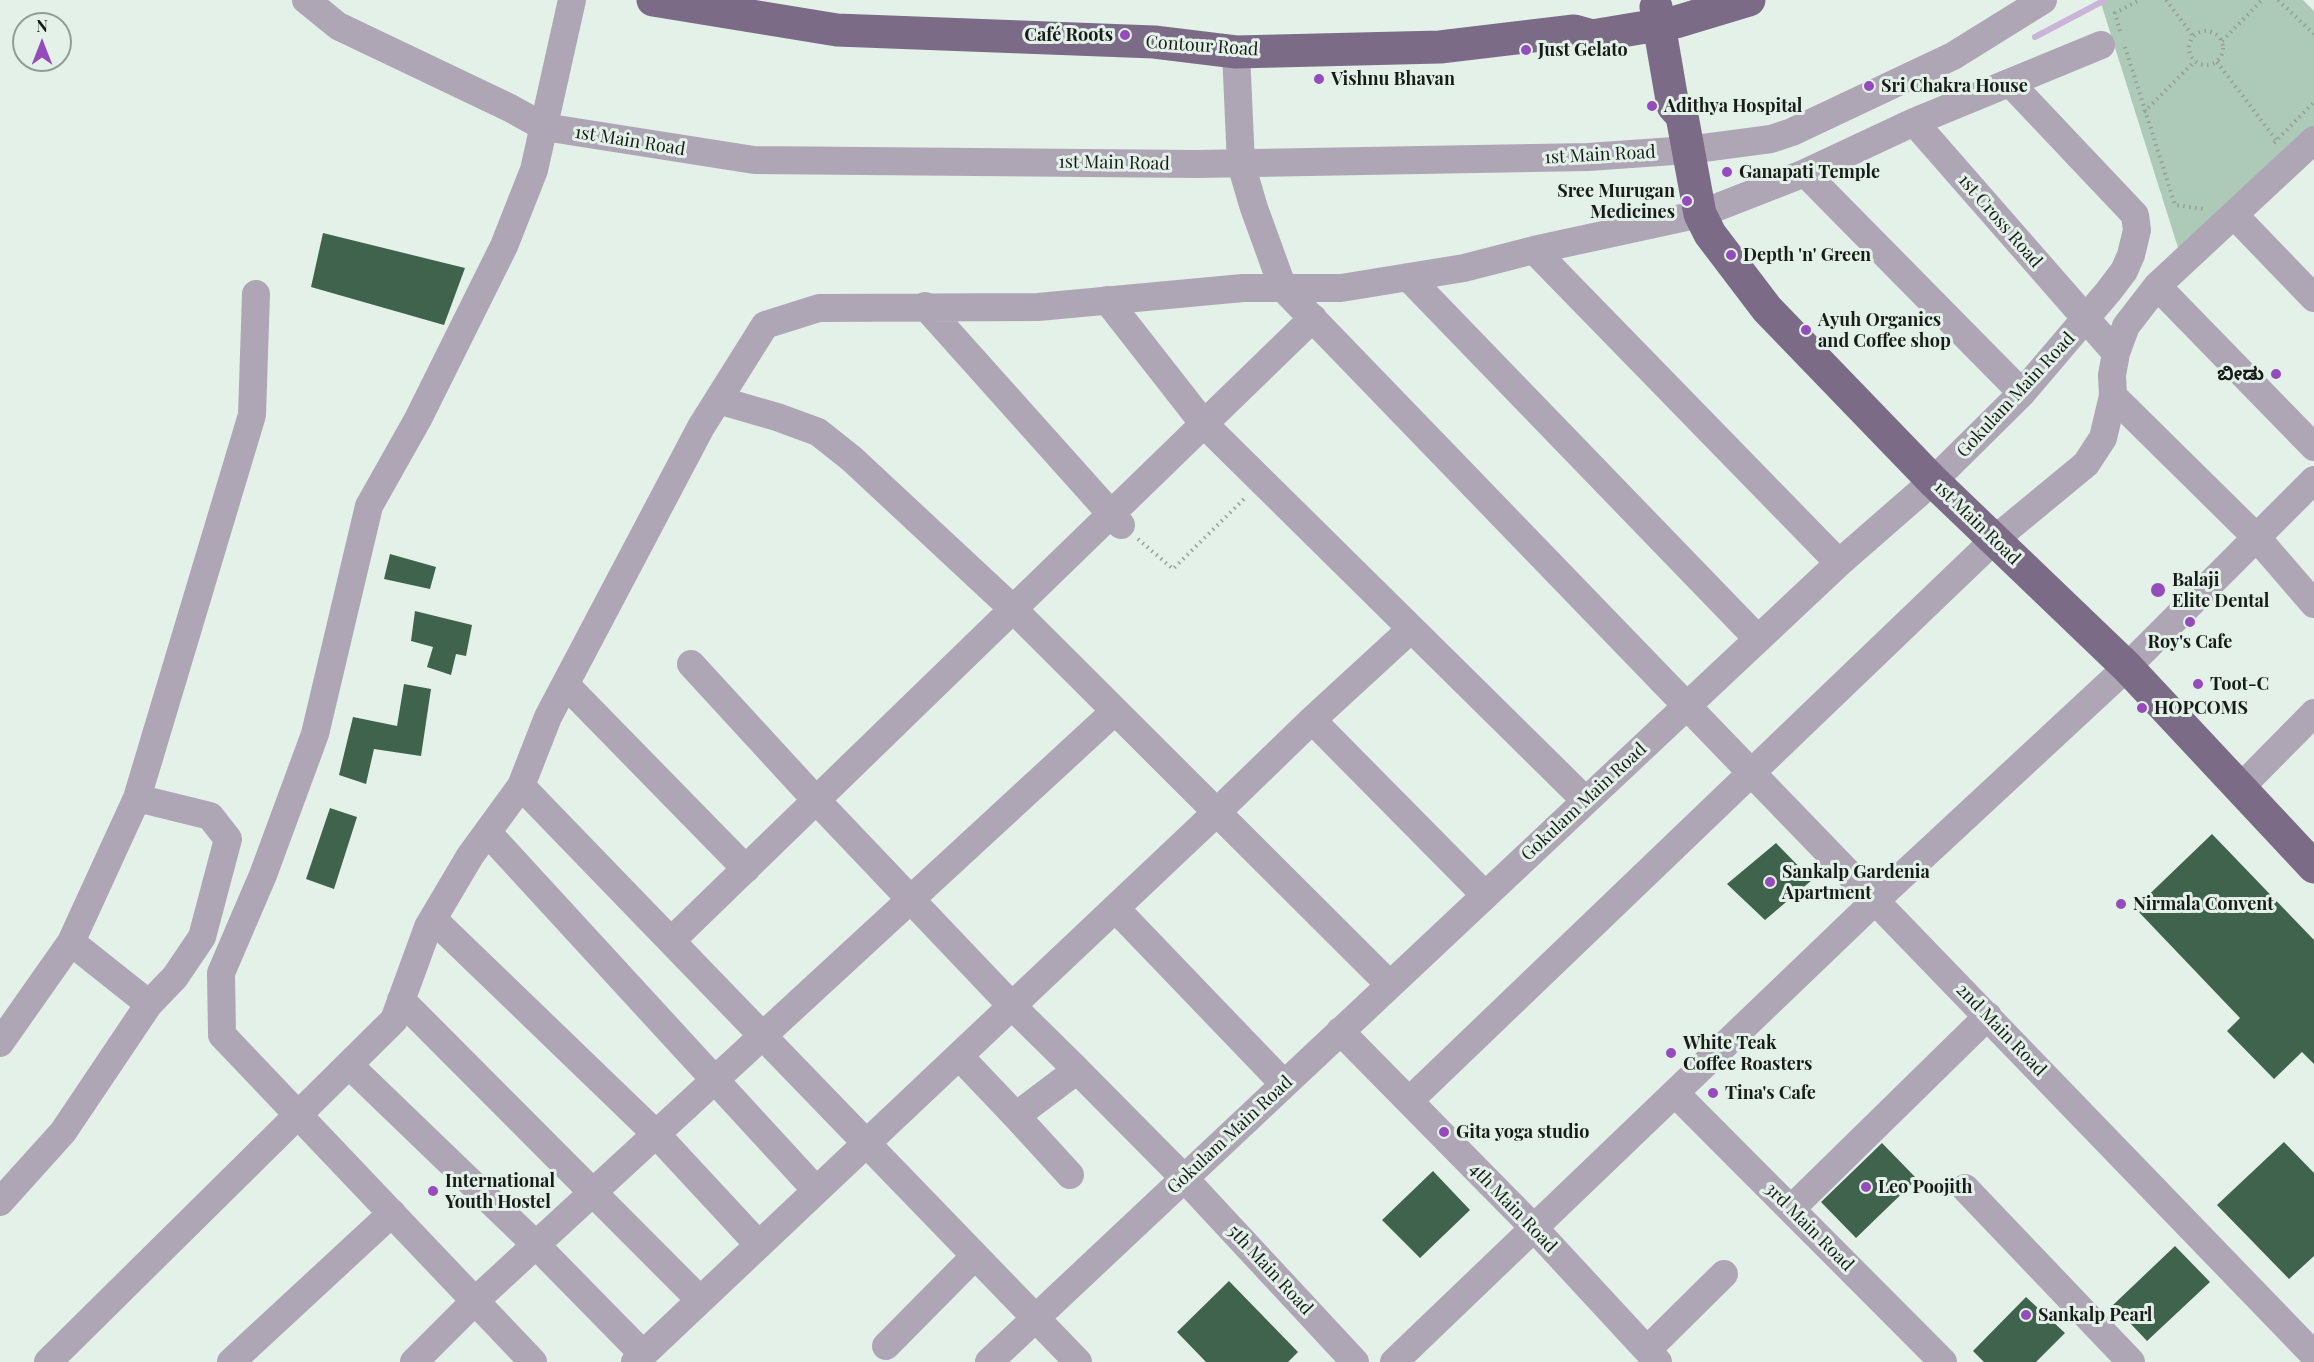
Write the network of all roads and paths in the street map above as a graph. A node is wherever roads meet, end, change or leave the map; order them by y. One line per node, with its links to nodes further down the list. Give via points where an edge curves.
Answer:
1 (306, 0): 22 (street, via 338,26)
2 (572, 0): 22 (street)
3 (653, 0): 15 (main road, Contour Road, via 837,30 1154,42)
4 (1749, 0): 10 (main road, Contour Road)
5 (2043, 0): 24 (street, via 1953,56 1792,132 1754,142)
6 (2140, 0): 14 (path, via 2115,13)
7 (2166, 0): 12 (path)
8 (2262, 0): 13 (path)
9 (2278, 0): 11 (path)
10 (1669, 8): 15 (main road, Contour Road, via 1592,36 1574,31 1440,47); 24 (main road, 1st Main Road, via 1688,105 1682,116)
11 (2314, 34)
12 (2193, 36): 13 (path, via 2209,31); 16 (path, via 2189,52)
13 (2222, 41): 17 (path, via 2223,52)
14 (2116, 42): 18 (street); 20 (path)
15 (1236, 52): 25 (street)
16 (2195, 62): 17 (path); 20 (path)
17 (2217, 62): 23 (path)
18 (2011, 84): 21 (street); 38 (street, Gokulam Main Road, via 2135,215 2135,243)
19 (2314, 102): 23 (path)
20 (2144, 112): 27 (path, via 2175,205)
21 (1914, 122): 26 (street); 38 (street, 1st Cross Road)
22 (543, 127): 25 (street, 1st Main Road, via 754,160); 93 (street, via 534,170 504,246 418,419 369,506 315,734 263,875 220,974 222,1035)
23 (2295, 149): 27 (street)
24 (1688, 150): 25 (street, 1st Main Road, via 1588,157); 28 (main road, 1st Main Road)
25 (1241, 164): 32 (street)
26 (1805, 173): 28 (street); 39 (street)
27 (2222, 212): 31 (street); 34 (street)
28 (1700, 214): 29 (street); 44 (main road, 1st Main Road, via 1710,234 1767,309)
29 (1534, 250): 30 (street); 49 (street)
30 (1408, 277): 32 (street, via 1341,288); 53 (street)
31 (2157, 286): 38 (street); 42 (street)
32 (1283, 288): 35 (street); 37 (street, 2nd Main Road)
33 (256, 294): 64 (street, via 252,415)
34 (2314, 298)
35 (1107, 300): 36 (street, via 1038,307); 41 (street)
36 (925, 306): 40 (street, via 819,308 765,325); 46 (street)
37 (1313, 318): 41 (street); 57 (street, 2nd Main Road)
38 (2104, 352): 39 (street, Gokulam Main Road); 47 (street, 1st Cross Road); 48 (street, via 2103,438 2086,464)
39 (2022, 393): 44 (street, Gokulam Main Road)
40 (718, 400): 51 (street, via 818,432); 56 (street)
41 (1204, 424): 45 (street); 46 (street)
42 (2314, 447)
43 (2314, 480): 47 (street)
44 (1933, 481): 48 (main road, 1st Main Road); 49 (street, Gokulam Main Road)
45 (1259, 485): 46 (path, via 1173,569); 52 (street)
46 (1116, 520): 51 (street)
47 (2257, 538): 50 (street, 1st Cross Road); 55 (street)
48 (1994, 540): 55 (main road, 1st Main Road); 61 (street)
49 (1839, 563): 53 (street, Gokulam Main Road)
50 (2314, 604)
51 (1013, 609): 58 (street); 65 (street)
52 (1411, 629): 60 (street); 66 (street)
53 (1758, 639): 57 (street, Gokulam Main Road)
54 (691, 664): 65 (street, 5th Main Road)
55 (2127, 668): 63 (main road, 1st Main Road); 73 (street)
56 (566, 685): 62 (street, via 548,717); 70 (street)
57 (1687, 706): 61 (street, 2nd Main Road); 66 (street, Gokulam Main Road)
58 (1115, 711): 67 (street); 72 (street)
59 (2314, 713): 63 (street)
60 (1312, 720): 67 (street); 71 (street)
61 (1753, 772): 73 (street, 2nd Main Road); 92 (street)
62 (521, 786): 68 (street); 76 (street)
63 (2240, 788): 69 (main road, 1st Main Road)
64 (137, 798): 77 (street); 80 (street, via 210,816 228,839 202,937 175,977)
65 (816, 800): 70 (street); 72 (street, 5th Main Road)
66 (1586, 801): 71 (street, Gokulam Main Road)
67 (1217, 812): 74 (street); 78 (street)
68 (488, 833): 75 (street); 89 (street)
69 (2314, 867)
70 (746, 869): 76 (street)
71 (1485, 895): 78 (street, Gokulam Main Road)
72 (910, 898): 81 (street, 5th Main Road); 84 (street)
73 (1876, 900): 82 (street, 2nd Main Road); 91 (street)
74 (1115, 908): 81 (street); 90 (street)
75 (433, 919): 79 (street); 95 (street)
76 (671, 941): 84 (street)
77 (71, 942): 80 (street); 85 (street)
78 (1390, 985): 83 (street, Gokulam Main Road)
79 (401, 1000): 87 (street, via 394,1020); 101 (street)
80 (149, 1004): 102 (street, via 63,1132)
81 (1012, 1006): 86 (street); 88 (street, 5th Main Road)
82 (1988, 1016): 103 (street); 114 (street, 2nd Main Road)
83 (1340, 1031): 90 (street, Gokulam Main Road); 92 (street, 4th Main Road)
84 (762, 1035): 89 (street); 96 (street)
85 (0, 1043)
86 (958, 1056): 94 (street); 96 (street)
87 (349, 1065): 93 (street); 106 (street)
88 (1077, 1070): 94 (street); 98 (street, 5th Main Road)
89 (715, 1079): 95 (street); 100 (street)
90 (1284, 1084): 98 (street, Gokulam Main Road)
91 (1675, 1093): 103 (street, 3rd Main Road); 105 (street)
92 (1409, 1101): 105 (street, 4th Main Road)
93 (298, 1115): 104 (street); 117 (street)
94 (1016, 1116): 97 (street)
95 (656, 1134): 101 (street); 107 (street)
96 (866, 1143): 100 (street); 108 (street)
97 (1070, 1174)
98 (1184, 1178): 112 (street, Gokulam Main Road); 123 (street, 5th Main Road)
99 (1965, 1188): 126 (street)
100 (816, 1190): 107 (street)
101 (593, 1192): 106 (street); 110 (street)
102 (0, 1202)
103 (1791, 1209): 125 (street, 3rd Main Road)
104 (392, 1213): 111 (street); 118 (street)
105 (1534, 1228): 115 (street, 4th Main Road); 124 (street)
106 (536, 1245): 111 (street); 116 (street)
107 (759, 1245): 110 (street)
108 (975, 1256): 112 (street); 113 (street)
109 (1724, 1274): 115 (street)
110 (700, 1300): 116 (street)
111 (475, 1301): 119 (street); 120 (street)
112 (1035, 1318): 121 (street, Gokulam Main Road); 122 (street)
113 (886, 1346)
114 (2314, 1354)
115 (1653, 1356)
116 (639, 1358)
117 (48, 1362)
118 (231, 1362)
119 (414, 1362)
120 (533, 1362)
121 (989, 1362)
122 (1078, 1362)
123 (1355, 1362)
124 (1394, 1362)
125 (1943, 1362)
126 (2131, 1362)

